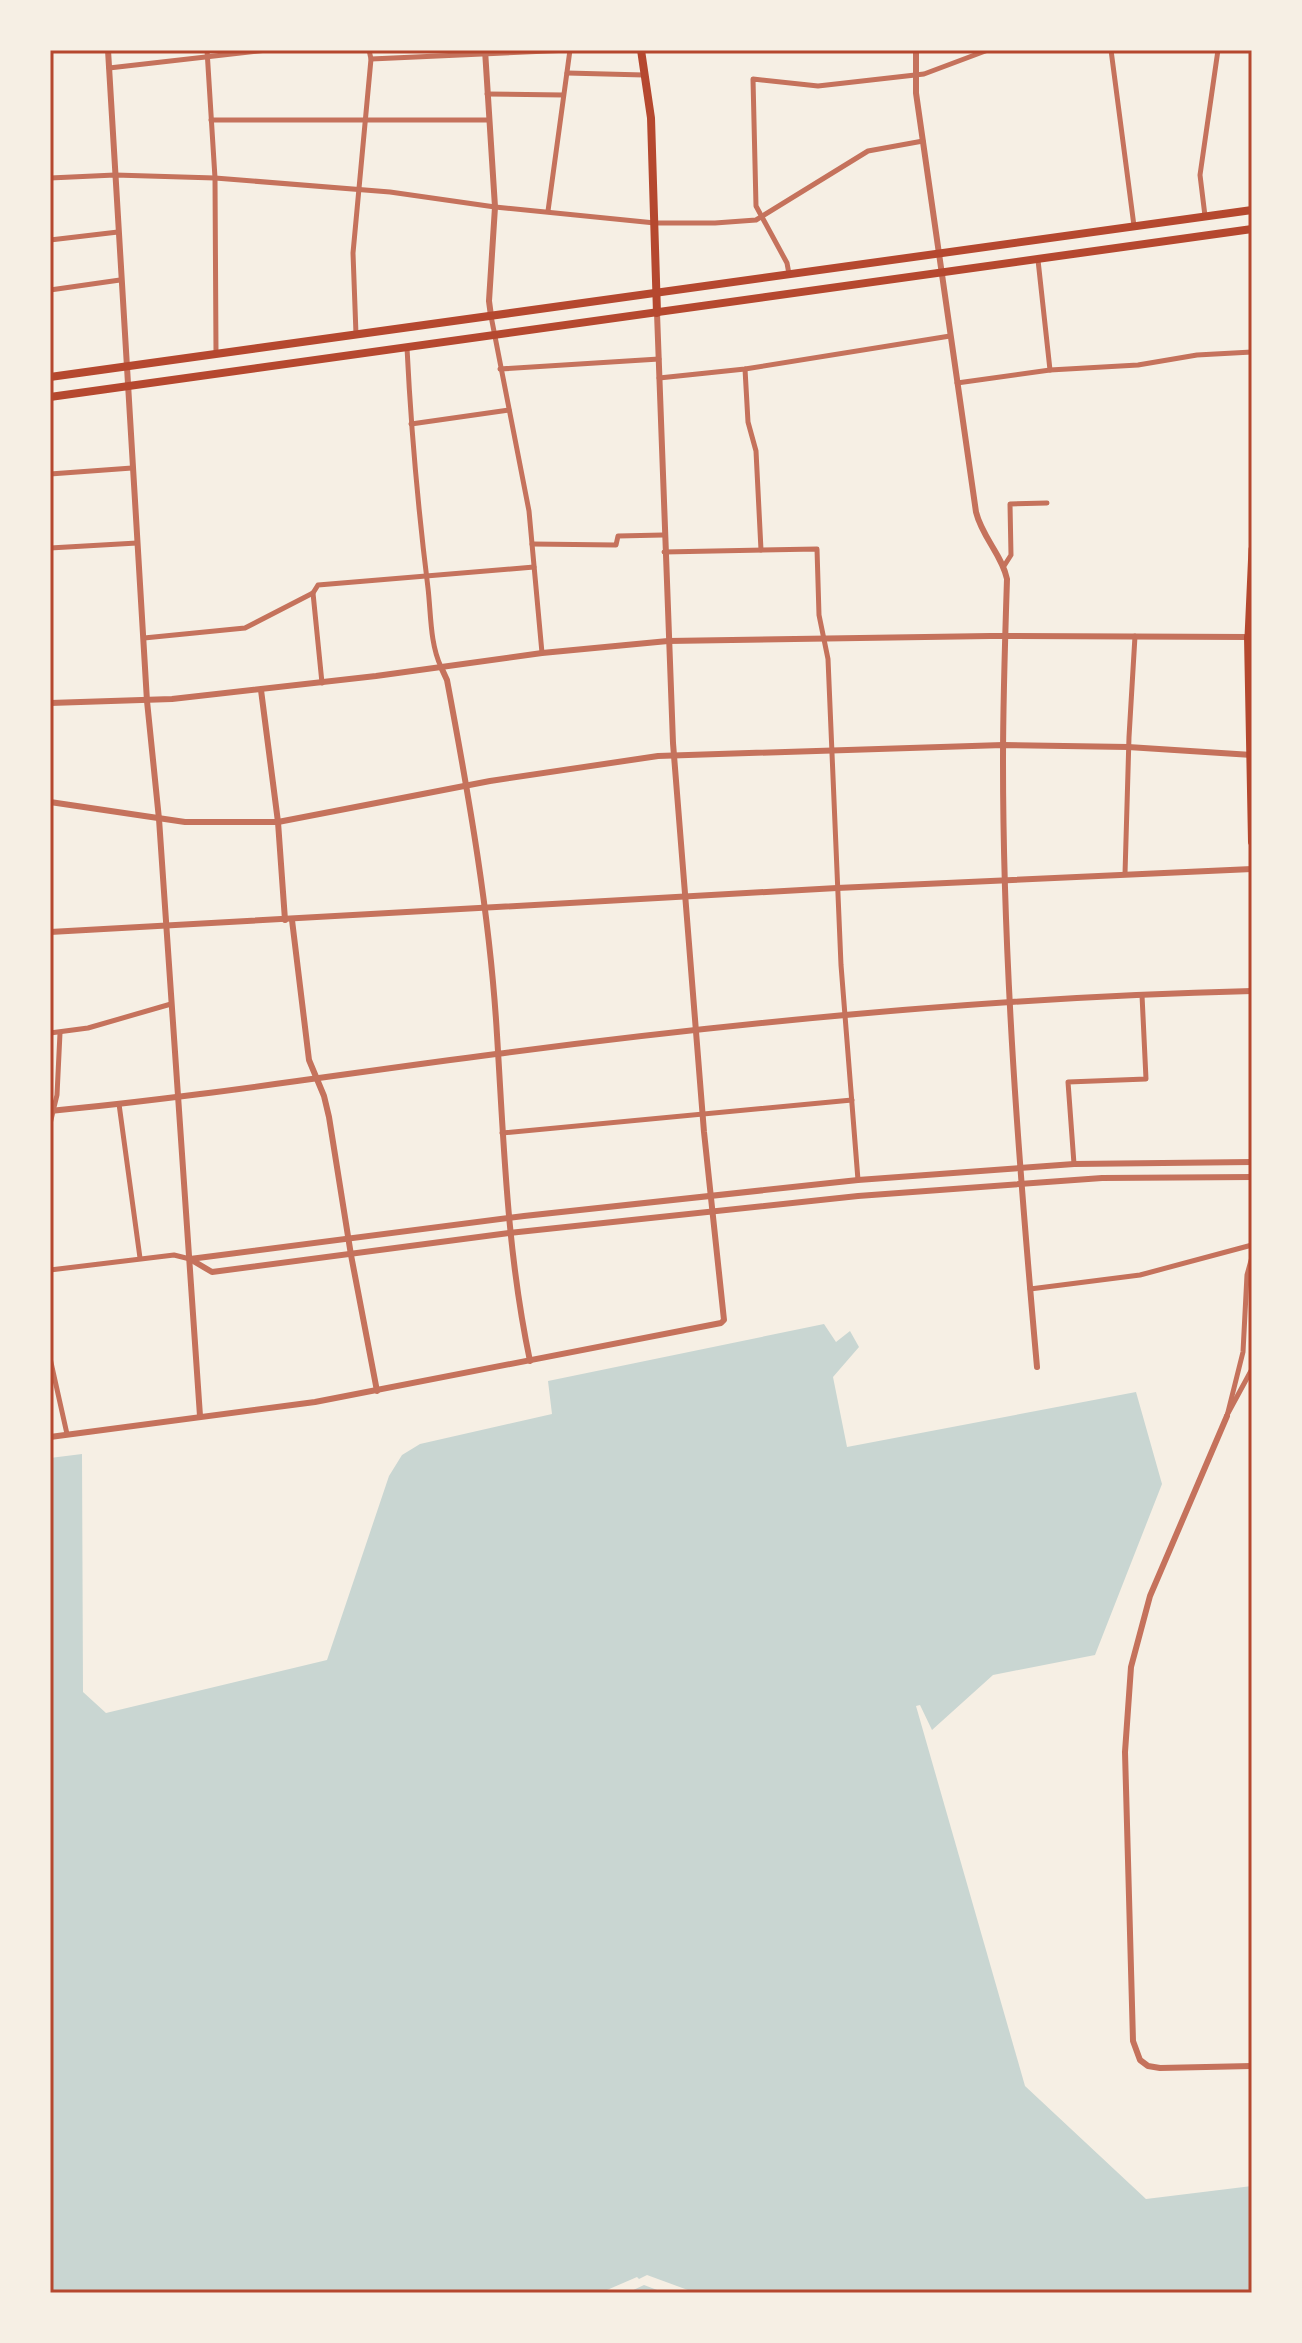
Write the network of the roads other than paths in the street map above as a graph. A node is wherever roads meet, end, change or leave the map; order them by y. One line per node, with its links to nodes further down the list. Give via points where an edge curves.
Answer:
1 (108, 50): 13 (street)
2 (267, 50): 11 (street)
3 (369, 50): 12 (street)
4 (570, 50): 10 (street); 14 (street)
5 (641, 50): 15 (main road)
6 (916, 50): 16 (street)
7 (988, 50): 16 (street)
8 (1111, 50): 33 (street)
9 (1218, 50): 31 (street, via 1200,175)
10 (485, 52): 12 (street); 17 (street)
11 (207, 53): 13 (street); 20 (street)
12 (371, 59): 19 (street)
13 (109, 68): 23 (street)
14 (567, 73): 15 (street); 18 (street)
15 (645, 75): 32 (main road)
16 (915, 75): 22 (street); 30 (street, via 811,86 753,79 756,206)
17 (487, 94): 18 (street); 21 (street)
18 (563, 95): 29 (street)
19 (366, 119): 20 (street); 21 (street); 26 (street)
20 (211, 120): 25 (street)
21 (489, 120): 27 (street)
22 (923, 141): 30 (street, via 868,151); 37 (street)
23 (115, 175): 24 (street); 25 (street); 35 (street)
24 (50, 178)
25 (215, 178): 26 (street); 51 (street)
26 (357, 189): 27 (street); 47 (street)
27 (495, 207): 29 (street); 45 (street)
28 (1252, 210): 31 (main road)
29 (548, 211): 32 (street)
30 (762, 216): 32 (street, via 751,222); 40 (street)
31 (1205, 216): 33 (main road)
32 (655, 223): 43 (main road)
33 (1134, 226): 37 (main road)
34 (1252, 229): 38 (main road)
35 (118, 232): 36 (street); 41 (street)
36 (50, 240)
37 (939, 252): 39 (street); 40 (main road)
38 (1038, 258): 39 (main road); 56 (street)
39 (941, 271): 44 (main road); 48 (street)
40 (789, 274): 43 (main road)
41 (120, 280): 42 (street); 53 (street)
42 (50, 290)
43 (657, 294): 44 (main road); 45 (main road)
44 (657, 313): 46 (main road); 52 (street)
45 (491, 316): 46 (street); 47 (main road)
46 (493, 334): 49 (main road); 54 (street)
47 (356, 335): 51 (main road)
48 (950, 336): 55 (street); 59 (street)
49 (407, 347): 60 (main road); 63 (street)
50 (1252, 352): 56 (street)
51 (216, 354): 53 (main road)
52 (659, 359): 54 (street); 58 (street)
53 (125, 367): 57 (main road); 60 (street)
54 (500, 369): 62 (street)
55 (745, 369): 58 (street); 72 (street)
56 (1050, 370): 59 (street)
57 (50, 377)
58 (659, 378): 67 (street)
59 (957, 383): 74 (street, via 979,527)
60 (127, 387): 61 (main road); 64 (street)
61 (50, 397)
62 (509, 410): 63 (street); 69 (street)
63 (411, 424): 76 (street)
64 (132, 468): 65 (street); 68 (street)
65 (50, 474)
66 (1047, 503): 74 (street, via 1010,504 1011,555)
67 (663, 535): 69 (street, via 618,536 616,545); 73 (street)
68 (137, 543): 70 (street); 81 (street)
69 (532, 544): 75 (street)
70 (50, 548)
71 (1252, 549): 80 (main road)
72 (761, 550): 73 (street); 82 (street, via 817,549)
73 (664, 552): 83 (street)
74 (1004, 566): 78 (street)
75 (534, 567): 76 (street); 84 (street)
76 (426, 575): 77 (street, via 318,585); 85 (street)
77 (313, 593): 81 (street, via 245,628); 86 (street)
78 (1006, 636): 79 (street); 82 (street); 90 (street)
79 (1135, 636): 80 (street); 91 (street)
80 (1250, 637): 94 (main road)
81 (144, 638): 88 (street)
82 (824, 638): 83 (street); 92 (street)
83 (668, 641): 84 (street); 93 (street)
84 (542, 653): 85 (street)
85 (441, 667): 86 (street); 95 (street)
86 (322, 683): 87 (street)
87 (261, 690): 88 (street); 98 (street)
88 (147, 701): 89 (street); 97 (street)
89 (50, 703)
90 (1003, 745): 91 (street); 92 (street); 102 (street)
91 (1128, 747): 94 (street); 101 (street)
92 (831, 750): 93 (street); 103 (street)
93 (674, 755): 95 (street); 104 (street)
94 (1251, 755): 99 (main road)
95 (468, 785): 98 (street); 105 (street)
96 (50, 802): 97 (street)
97 (159, 819): 98 (street); 107 (street)
98 (278, 822): 106 (street)
99 (1252, 842)
100 (1252, 869): 101 (street)
101 (1125, 874): 102 (street)
102 (1006, 879): 103 (street); 111 (street)
103 (837, 888): 104 (street); 113 (street)
104 (683, 896): 105 (street); 114 (street)
105 (483, 909): 106 (street); 117 (street)
106 (288, 920): 107 (street); 118 (street, via 309,1060)
107 (166, 926): 108 (street); 112 (street)
108 (50, 932)
109 (1252, 991): 110 (street)
110 (1142, 995): 111 (street); 127 (street, via 1146,1079 1068,1082)
111 (1011, 1003): 113 (street); 128 (street)
112 (171, 1004): 116 (street); 119 (street)
113 (844, 1014): 114 (street); 120 (street)
114 (695, 1032): 117 (street); 123 (street)
115 (50, 1033): 116 (street)
116 (60, 1033): 122 (street, via 57,1095)
117 (497, 1054): 118 (street); 125 (street)
118 (317, 1080): 119 (street); 136 (street, via 329,1117)
119 (177, 1097): 121 (street); 141 (street)
120 (852, 1100): 123 (street); 130 (street)
121 (119, 1104): 122 (street); 140 (street)
122 (51, 1111): 124 (street)
123 (702, 1114): 125 (street); 132 (street)
124 (50, 1124)
125 (501, 1133): 134 (street)
126 (1252, 1162): 127 (street)
127 (1074, 1164): 128 (street)
128 (1021, 1168): 130 (street); 131 (street)
129 (1252, 1177): 131 (street)
130 (858, 1180): 132 (street)
131 (1022, 1183): 133 (street); 143 (street)
132 (710, 1195): 133 (street); 134 (street)
133 (711, 1210): 135 (street); 145 (street, via 724,1320)
134 (508, 1218): 135 (street); 136 (street)
135 (509, 1233): 138 (street); 145 (street)
136 (349, 1240): 138 (street); 141 (street)
137 (1252, 1245): 143 (street, via 1140,1275)
138 (351, 1255): 141 (street, via 212,1272); 148 (street)
139 (1252, 1257): 150 (street, via 1243,1352)
140 (140, 1258): 141 (street); 142 (street)
141 (190, 1259): 149 (street)
142 (50, 1270)
143 (1030, 1289): 146 (street)
144 (50, 1358): 151 (street)
145 (530, 1361): 148 (street)
146 (1037, 1367)
147 (1252, 1369): 150 (street)
148 (377, 1391): 149 (street)
149 (200, 1416): 151 (street)
150 (1227, 1416): 153 (street, via 1150,1596 1131,1667 1125,1752 1133,2041 1140,2060 1154,2068)
151 (67, 1434): 152 (street)
152 (50, 1437)
153 (1252, 2066)

